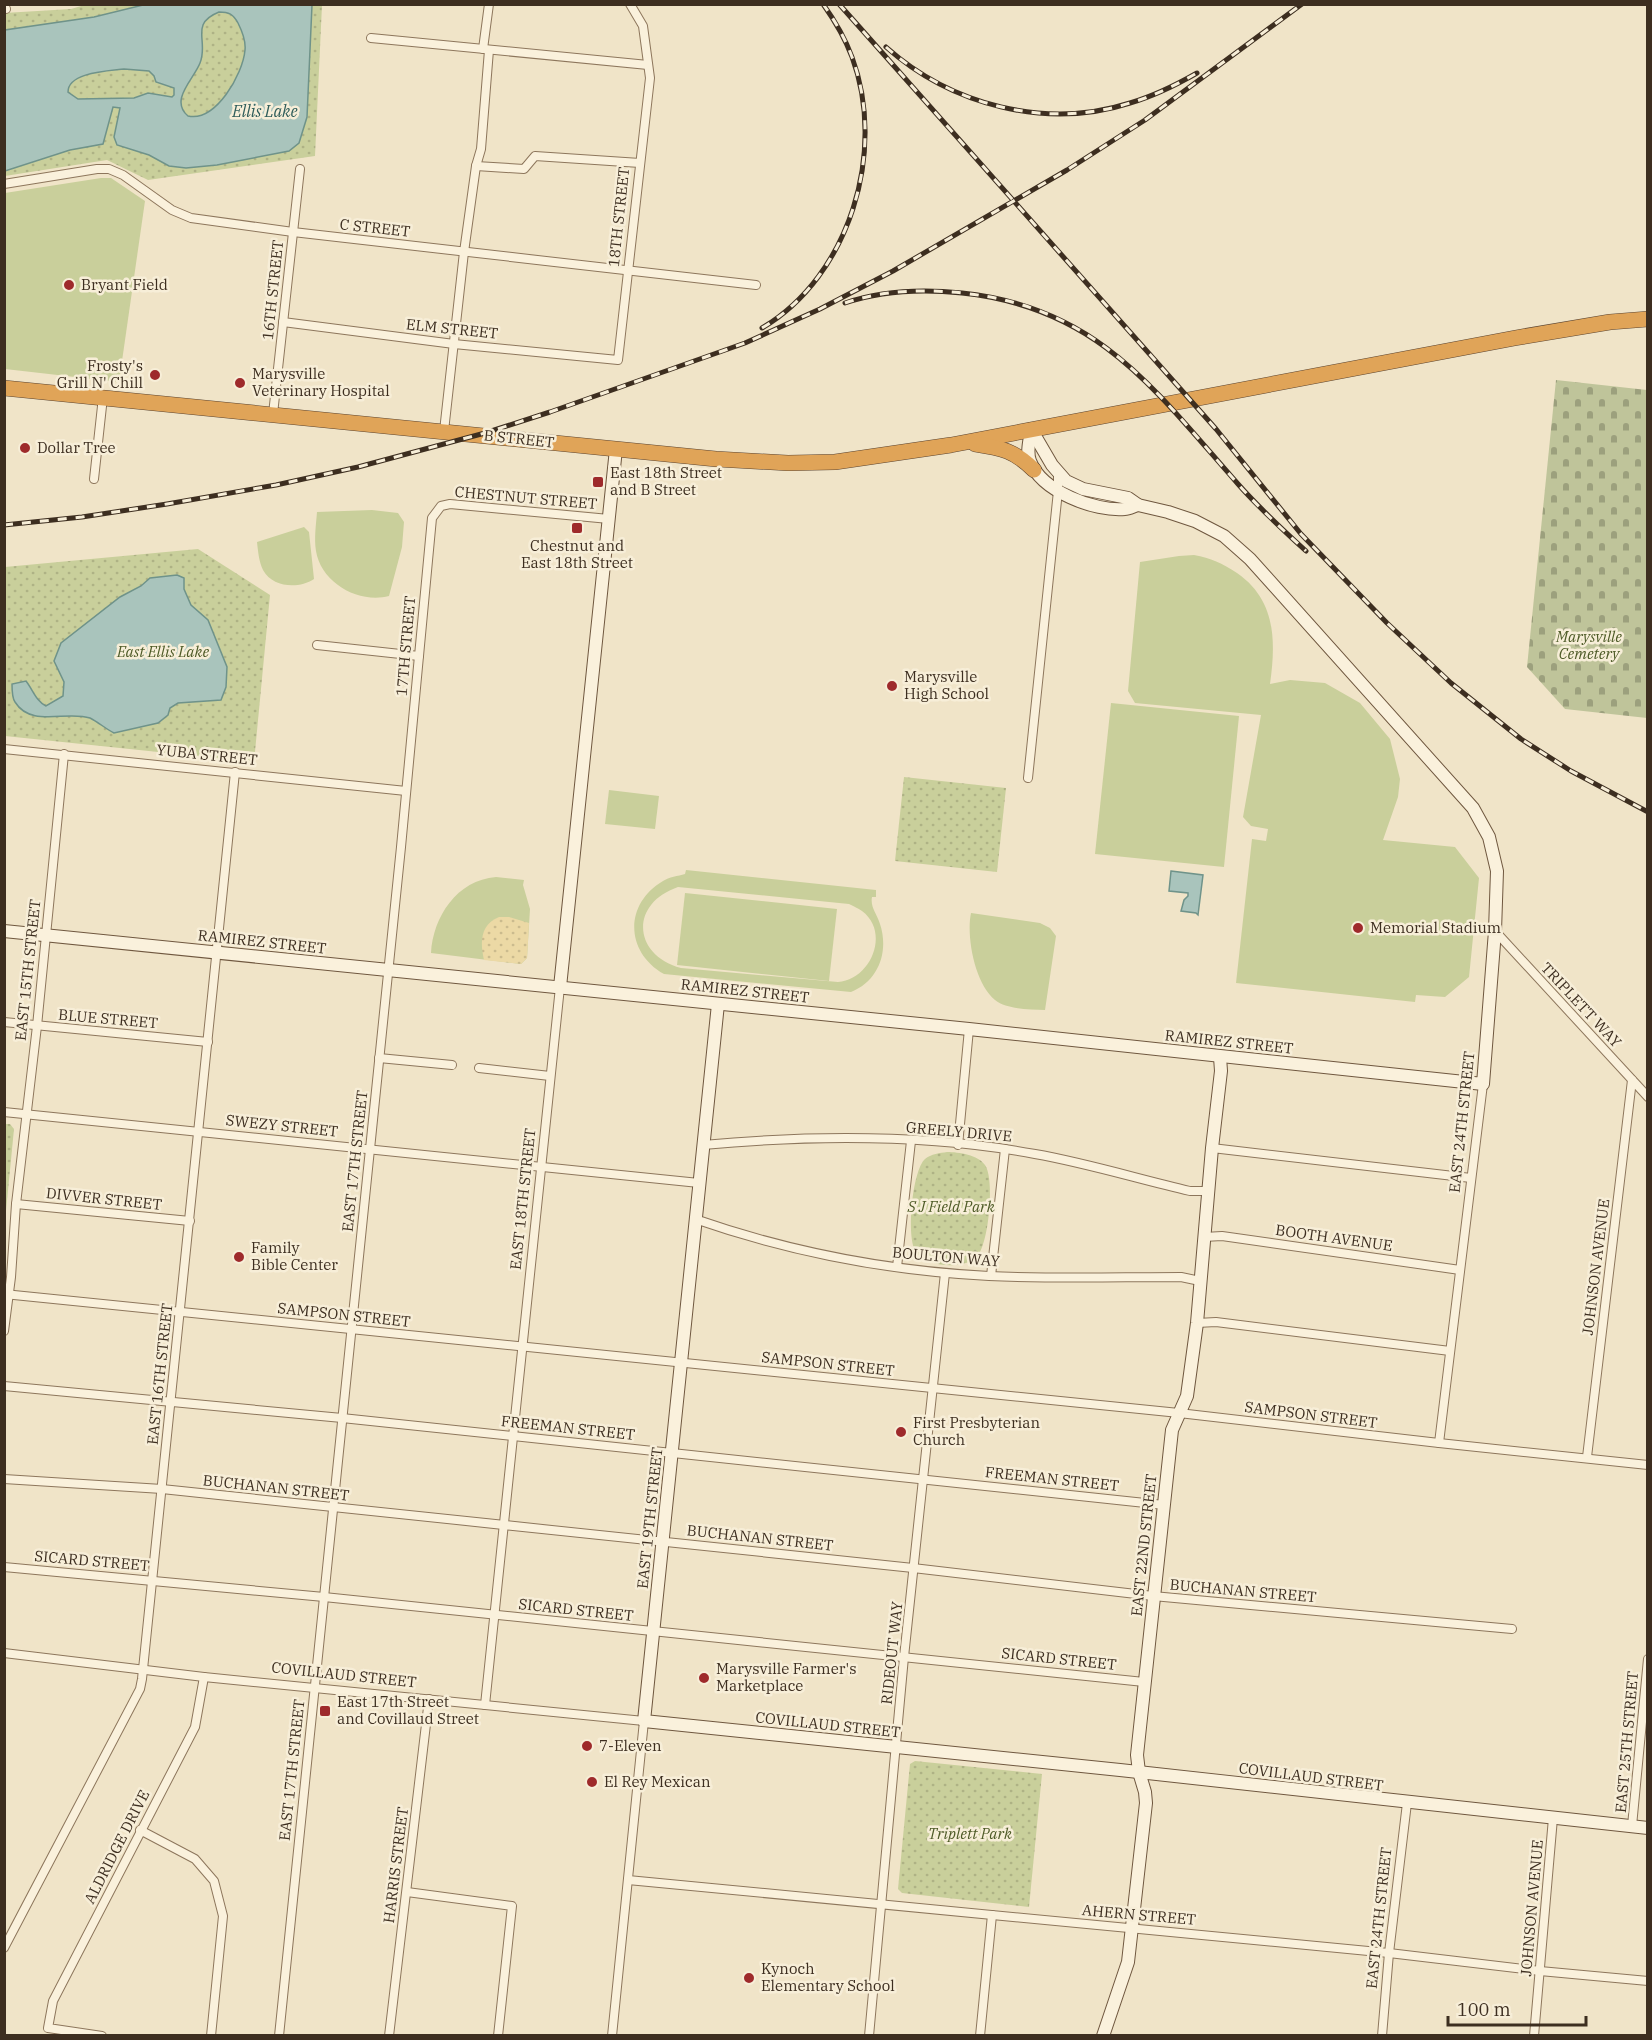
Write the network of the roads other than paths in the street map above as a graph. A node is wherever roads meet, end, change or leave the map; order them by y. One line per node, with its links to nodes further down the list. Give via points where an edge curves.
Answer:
1 (489, 4): 4 (street)
2 (630, 4): 5 (street, 18TH STREET, via 643,26)
3 (371, 38): 4 (street)
4 (486, 49): 5 (street); 7 (street, via 481,149)
5 (648, 65): 6 (street, 18TH STREET, via 650,78)
6 (640, 163): 7 (street, via 535,156 524,169); 12 (street, 18TH STREET)
7 (476, 166): 11 (street)
8 (300, 170): 10 (street, 16TH STREET)
9 (4, 184): 10 (street, C STREET, via 109,170 191,218)
10 (293, 232): 11 (street, C STREET); 15 (street, 16TH STREET)
11 (464, 252): 12 (street, C STREET); 16 (street)
12 (628, 271): 13 (street, C STREET); 17 (street, 18TH STREET)
13 (756, 285)
14 (1647, 318): 21 (highway, B STREET, via 1566,329)
15 (283, 322): 16 (street, ELM STREET); 20 (street, 16TH STREET)
16 (454, 344): 17 (street, ELM STREET); 22 (street)
17 (618, 360)
18 (4, 388): 19 (highway, B STREET)
19 (103, 397): 20 (highway, B STREET); 27 (street)
20 (273, 414): 22 (highway, B STREET)
21 (1031, 429): 23 (highway, B STREET); 25 (street, via 1027,454); 26 (street)
22 (444, 431): 24 (highway, B STREET)
23 (964, 442): 24 (highway, B STREET, via 862,459 808,463); 25 (highway, via 1013,453)
24 (616, 449): 31 (street)
25 (1034, 470): 28 (street)
26 (1058, 474): 28 (street); 29 (street, via 1074,486 1128,498)
27 (94, 479)
28 (1058, 491): 29 (street, via 1097,506 1125,509); 37 (street)
29 (1138, 505): 40 (street, EAST 24TH STREET, via 1202,525 1224,536 1250,559 1473,807 1488,837 1497,871)
30 (441, 507): 31 (street, CHESTNUT STREET, via 459,504); 33 (street, 17TH STREET, via 431,524)
31 (609, 519): 44 (street, EAST 18TH STREET)
32 (317, 645): 33 (street)
33 (419, 656): 38 (street, 17TH STREET)
34 (4, 749): 35 (street, YUBA STREET)
35 (64, 754): 36 (street, YUBA STREET); 41 (street, EAST 15TH STREET)
36 (235, 772): 38 (street, YUBA STREET); 42 (street, EAST 16TH STREET)
37 (1028, 778)
38 (406, 791): 43 (street, EAST 17TH STREET)
39 (4, 931): 41 (street, RAMIREZ STREET)
40 (1495, 931): 55 (street, TRIPLETT WAY); 56 (street, EAST 24TH STREET)
41 (45, 934): 42 (street, RAMIREZ STREET); 47 (street, EAST 15TH STREET)
42 (216, 952): 43 (street, RAMIREZ STREET); 49 (street, EAST 16TH STREET)
43 (388, 970): 44 (street, RAMIREZ STREET); 51 (street, EAST 17TH STREET)
44 (560, 987): 45 (street, RAMIREZ STREET); 54 (street, EAST 18TH STREET)
45 (718, 1004): 48 (street, RAMIREZ STREET); 62 (street, EAST 19TH STREET)
46 (4, 1022): 47 (street, BLUE STREET)
47 (37, 1026): 49 (street, BLUE STREET); 59 (street, EAST 15TH STREET)
48 (969, 1029): 50 (street, RAMIREZ STREET); 63 (street)
49 (208, 1042): 60 (street, EAST 16TH STREET)
50 (1220, 1057): 56 (street, RAMIREZ STREET); 64 (street, EAST 22ND STREET)
51 (379, 1058): 52 (street); 65 (street, EAST 17TH STREET)
52 (452, 1065)
53 (479, 1068): 54 (street)
54 (550, 1076): 67 (street, EAST 18TH STREET)
55 (1632, 1080): 57 (street, TRIPLETT WAY); 96 (street, JOHNSON AVENUE)
56 (1483, 1084): 68 (street, EAST 24TH STREET)
57 (1647, 1096)
58 (4, 1112): 59 (street, SWEZY STREET)
59 (26, 1114): 60 (street, SWEZY STREET); 71 (street, EAST 15TH STREET)
60 (199, 1132): 65 (street, SWEZY STREET); 73 (street, EAST 16TH STREET)
61 (911, 1141): 62 (street, GREELY DRIVE, via 793,1138); 63 (street, GREELY DRIVE); 75 (street)
62 (704, 1145): 69 (street, EAST 19TH STREET)
63 (958, 1145): 66 (street, GREELY DRIVE)
64 (1212, 1148): 68 (street); 70 (street, EAST 22ND STREET)
65 (369, 1149): 67 (street, SWEZY STREET); 83 (street, EAST 17TH STREET)
66 (1005, 1149): 70 (street, GREELY DRIVE, via 1190,1191); 78 (street)
67 (541, 1166): 69 (street, SWEZY STREET); 85 (street, EAST 18TH STREET)
68 (1471, 1178): 76 (street, EAST 24TH STREET)
69 (699, 1183): 72 (street, EAST 19TH STREET)
70 (1208, 1191): 74 (street, EAST 22ND STREET)
71 (16, 1204): 73 (street, DIVVER STREET); 80 (street, EAST 15TH STREET)
72 (695, 1219): 75 (street, BOULTON WAY, via 801,1251); 87 (street, EAST 19TH STREET)
73 (190, 1221): 81 (street, EAST 16TH STREET)
74 (1204, 1238): 76 (street, BOOTH AVENUE, via 1222,1236); 79 (street, EAST 22ND STREET)
75 (897, 1267): 77 (street, BOULTON WAY)
76 (1460, 1270): 86 (street, EAST 24TH STREET)
77 (945, 1273): 78 (street, BOULTON WAY); 89 (street, RIDEOUT WAY)
78 (991, 1276): 79 (street, BOULTON WAY, via 1181,1277)
79 (1200, 1281): 82 (street, EAST 22ND STREET)
80 (7, 1294): 81 (street, SAMPSON STREET); 84 (street, EAST 15TH STREET)
81 (181, 1311): 83 (street, SAMPSON STREET); 90 (street, EAST 16TH STREET)
82 (1197, 1323): 86 (street, via 1216,1322); 91 (street, EAST 22ND STREET, via 1187,1396)
83 (351, 1329): 85 (street, SAMPSON STREET); 92 (street, EAST 17TH STREET)
84 (4, 1331)
85 (523, 1346): 87 (street, SAMPSON STREET); 93 (street, EAST 18TH STREET)
86 (1450, 1351): 94 (street, EAST 24TH STREET)
87 (681, 1362): 89 (street, SAMPSON STREET); 95 (street, EAST 19TH STREET)
88 (4, 1386): 90 (street, FREEMAN STREET)
89 (932, 1388): 91 (street, SAMPSON STREET); 98 (street, RIDEOUT WAY)
90 (171, 1401): 92 (street, FREEMAN STREET); 100 (street, EAST 16TH STREET)
91 (1179, 1413): 94 (street, SAMPSON STREET); 101 (street, EAST 22ND STREET, via 1172,1430)
92 (342, 1418): 93 (street, FREEMAN STREET); 102 (street, EAST 17TH STREET)
93 (514, 1436): 95 (street, FREEMAN STREET); 103 (street, EAST 18TH STREET)
94 (1439, 1443): 96 (street, SAMPSON STREET)
95 (672, 1452): 98 (street, FREEMAN STREET); 104 (street, EAST 19TH STREET)
96 (1587, 1457): 97 (street, SAMPSON STREET)
97 (1647, 1465)
98 (923, 1478): 101 (street, FREEMAN STREET); 106 (street, RIDEOUT WAY)
99 (4, 1479): 100 (street, BUCHANAN STREET)
100 (162, 1490): 102 (street, BUCHANAN STREET); 107 (street, EAST 16TH STREET)
101 (1164, 1505): 108 (street, EAST 22ND STREET)
102 (334, 1508): 103 (street, BUCHANAN STREET); 109 (street, EAST 17TH STREET)
103 (505, 1526): 104 (street, BUCHANAN STREET); 110 (street, EAST 18TH STREET)
104 (663, 1542): 106 (street, BUCHANAN STREET); 112 (street, EAST 19TH STREET)
105 (4, 1567): 107 (street, SICARD STREET)
106 (913, 1568): 108 (street, BUCHANAN STREET); 114 (street, RIDEOUT WAY)
107 (153, 1580): 109 (street, SICARD STREET); 116 (street, EAST 16TH STREET)
108 (1153, 1596): 111 (street, BUCHANAN STREET); 118 (street, EAST 22ND STREET)
109 (324, 1597): 110 (street, SICARD STREET); 119 (street, EAST 17TH STREET)
110 (496, 1615): 112 (street, SICARD STREET); 121 (street, EAST 18TH STREET)
111 (1512, 1629)
112 (654, 1631): 114 (street, SICARD STREET); 122 (street, EAST 19TH STREET)
113 (4, 1653): 116 (street, COVILLAUD STREET)
114 (904, 1657): 118 (street, SICARD STREET); 123 (street, RIDEOUT WAY)
115 (1647, 1659): 127 (street, EAST 25TH STREET)
116 (143, 1670): 117 (street, COVILLAUD STREET); 135 (street, EAST 16TH STREET, via 140,1689)
117 (204, 1677): 119 (street, COVILLAUD STREET); 129 (street, ALDRIDGE DRIVE, via 195,1727)
118 (1144, 1682): 124 (street, EAST 22ND STREET)
119 (314, 1687): 120 (street, COVILLAUD STREET); 141 (street, EAST 17TH STREET)
120 (429, 1698): 121 (street, COVILLAUD STREET); 131 (street, HARRIS STREET)
121 (485, 1705): 122 (street, COVILLAUD STREET)
122 (644, 1721): 123 (street, COVILLAUD STREET); 130 (street, EAST 19TH STREET)
123 (896, 1747): 124 (street, COVILLAUD STREET); 132 (street, RIDEOUT WAY)
124 (1139, 1772): 125 (street, COVILLAUD STREET); 134 (street, EAST 22ND STREET, via 1146,1803)
125 (1407, 1803): 126 (street, COVILLAUD STREET); 136 (street, EAST 24TH STREET)
126 (1553, 1818): 127 (street, COVILLAUD STREET); 137 (street, JOHNSON AVENUE)
127 (1632, 1826): 128 (street, COVILLAUD STREET)
128 (1647, 1828)
129 (140, 1830): 139 (street, ALDRIDGE DRIVE, via 53,2001 48,2028); 140 (street, via 195,1859 214,1881 223,1916)
130 (628, 1880): 132 (street, AHERN STREET); 144 (street, EAST 19TH STREET)
131 (407, 1892): 142 (street, HARRIS STREET); 143 (street, via 512,1906)
132 (883, 1904): 133 (street, AHERN STREET); 145 (street, RIDEOUT WAY)
133 (992, 1915): 134 (street, AHERN STREET); 146 (street)
134 (1133, 1928): 136 (street, AHERN STREET); 147 (street, EAST 22ND STREET, via 1125,1973)
135 (4, 1948)
136 (1389, 1953): 137 (street, AHERN STREET); 148 (street, EAST 24TH STREET)
137 (1539, 1971): 138 (street, AHERN STREET); 149 (street, JOHNSON AVENUE)
138 (1647, 1981)
139 (102, 2036)
140 (211, 2036)
141 (279, 2036)
142 (389, 2036)
143 (498, 2036)
144 (612, 2036)
145 (870, 2036)
146 (980, 2036)
147 (1103, 2036)
148 (1382, 2036)
149 (1534, 2036)

